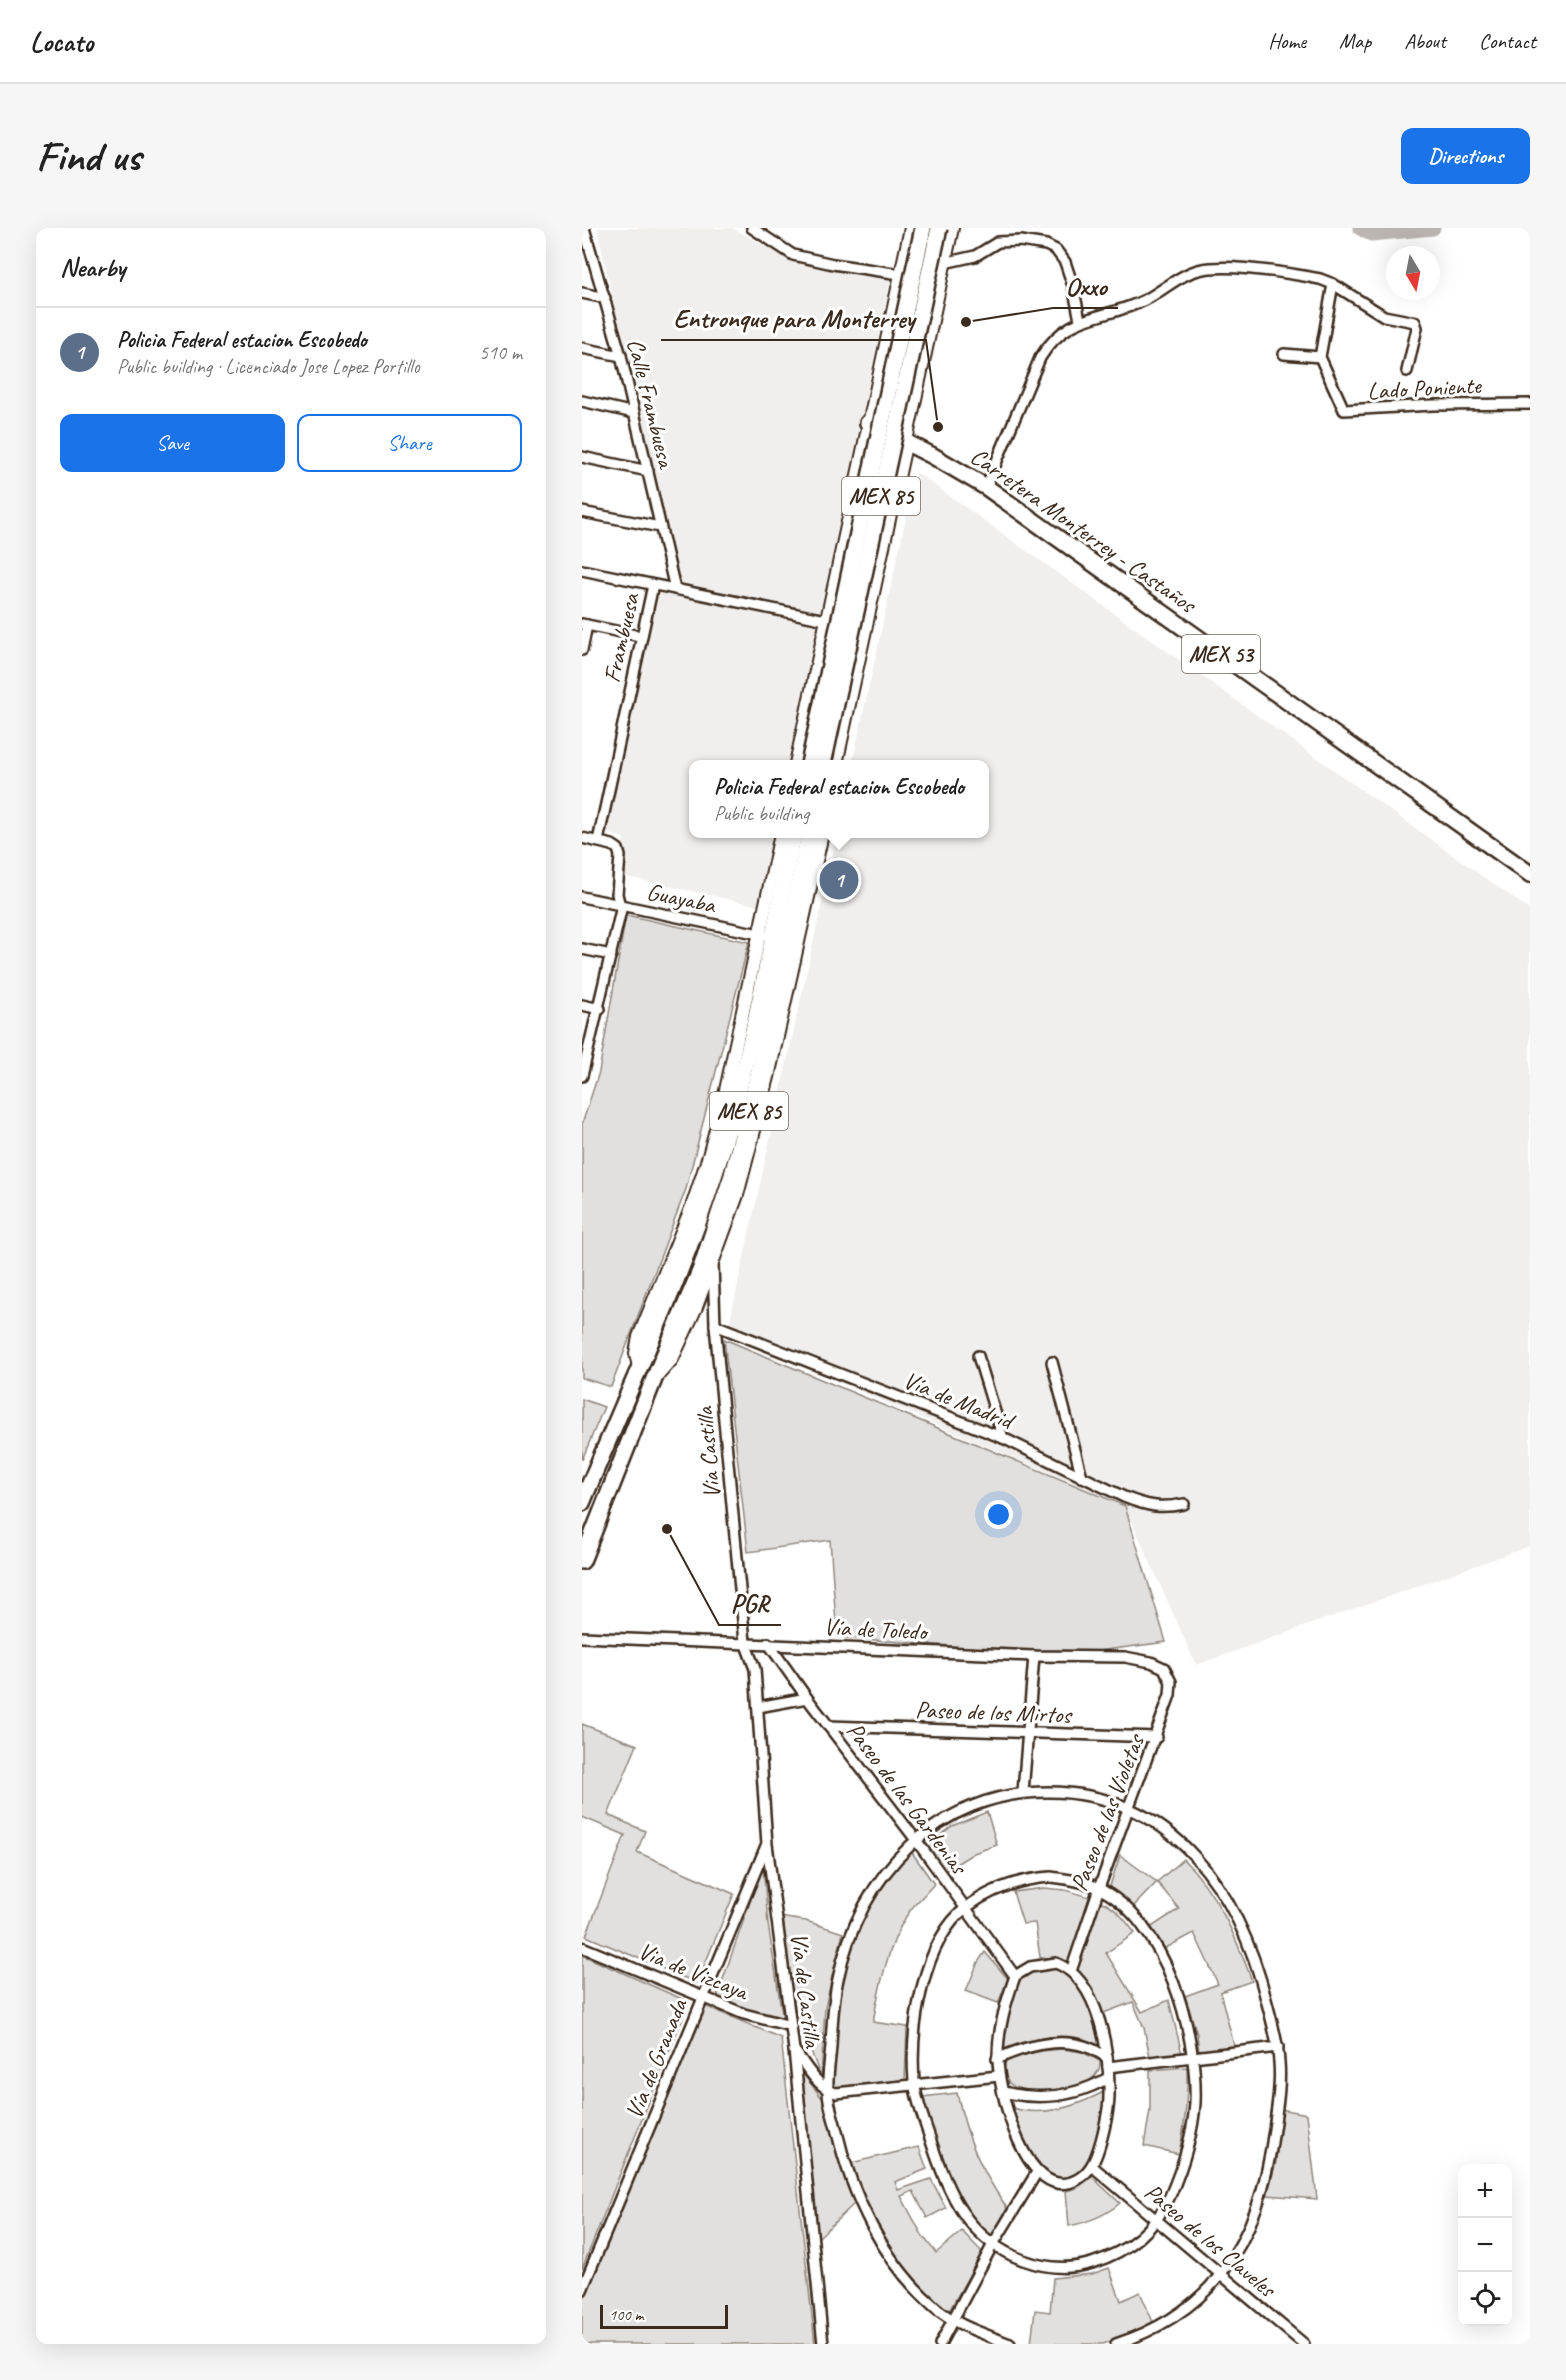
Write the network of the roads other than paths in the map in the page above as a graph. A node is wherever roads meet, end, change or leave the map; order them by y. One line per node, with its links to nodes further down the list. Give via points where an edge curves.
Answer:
1 (584, 228): 7 (street, Calle Frambuesa)
2 (752, 228): 9 (street, via 793,255)
3 (923, 228): 41 (main road, MEX 85, bridge)
4 (939, 228): 42 (main road, MEX 85, bridge)
5 (951, 228): 8 (street)
6 (910, 233): 9 (street)
7 (585, 239): 12 (street, Calle Frambuesa)
8 (945, 259): 13 (street, via 975,256 998,242 1046,245 1065,262); 19 (street)
9 (900, 274): 18 (street)
10 (1333, 284): 13 (street, via 1284,274 1209,268 1181,276 1138,303); 17 (street); 20 (street, via 1384,316 1415,322)
11 (582, 293): 12 (street)
12 (605, 298): 16 (street, Calle Frambuesa)
13 (1080, 320): 29 (street, via 1053,341 1040,358)
14 (582, 348): 16 (street)
15 (1284, 354): 17 (street)
16 (621, 356): 23 (street, Calle Frambuesa)
17 (1320, 357): 22 (street, Lado Poniente, via 1341,406 1347,411)
18 (882, 358): 19 (street, via 889,375 899,380); 24 (street)
19 (922, 369): 25 (street)
20 (1407, 371)
21 (582, 402): 23 (street)
22 (1530, 404)
23 (634, 413): 27 (street, Calle Frambuesa)
24 (868, 423): 25 (main road, Carretera Monterrey - Castaños / MEX 53); 28 (street)
25 (906, 442): 29 (main road, Carretera Monterrey - Castaños / MEX 53); 30 (street)
26 (582, 457): 27 (street)
27 (648, 471): 32 (street, Calle Frambuesa)
28 (854, 484): 30 (street, via 865,478 877,478 890,488); 36 (street)
29 (986, 487): 50 (main road, Carretera Monterrey - Castaños / MEX 53)
30 (893, 500): 43 (street)
31 (582, 512): 32 (street)
32 (660, 527): 35 (street, Calle Frambuesa)
33 (582, 570): 34 (street)
34 (653, 585): 35 (street); 38 (street, Frambuesa)
35 (675, 589): 36 (street)
36 (826, 620): 40 (street)
37 (585, 625): 38 (street); 39 (street)
38 (640, 636): 49 (street, Frambuesa)
39 (582, 650)
40 (797, 760)
41 (810, 760)
42 (825, 760)
43 (837, 760)
44 (582, 838): 49 (street)
45 (780, 838): 53 (street)
46 (793, 838): 53 (main road, MEX 85)
47 (808, 838): 64 (main road, MEX 85, via 758,1075 732,1175 700,1271)
48 (821, 838): 60 (street, via 752,1143)
49 (598, 841): 52 (street, via 618,849 616,894)
50 (1530, 874)
51 (582, 897): 52 (street, Guayaba)
52 (621, 906): 53 (street, Guayaba); 55 (street)
53 (766, 935): 67 (main road, MEX 85, via 732,1119 716,1172 684,1261)
54 (582, 949): 55 (street)
55 (611, 955): 57 (street)
56 (582, 1005): 57 (street)
57 (600, 1009): 58 (street)
58 (584, 1061): 59 (street)
59 (582, 1076)
60 (713, 1260): 61 (street, Via Castilla); 64 (street, via 672,1359)
61 (716, 1325): 65 (street, Vía de Madrid); 71 (street, Via Castilla)
62 (978, 1356): 65 (street)
63 (1052, 1362): 66 (street)
64 (654, 1379): 69 (main road, MEX 85)
65 (1003, 1438): 66 (street, Vía de Madrid)
66 (1082, 1477): 68 (street, Vía de Madrid, via 1143,1504 1164,1508)
67 (582, 1503)
68 (1184, 1504)
69 (582, 1561)
70 (582, 1637): 71 (street, Vía de Toledo)
71 (745, 1642): 72 (street, Vía de Toledo); 76 (street, Vía de Castilla, via 755,1669)
72 (768, 1643): 73 (street, Vía de Toledo); 75 (street, Paseo de las Gardenias)
73 (1034, 1656): 74 (street, Vía de Toledo, via 1125,1657); 78 (street)
74 (1164, 1668): 79 (street, Paseo de las Violetas, via 1171,1688)
75 (807, 1698): 76 (street); 77 (street, Paseo de las Gardenias)
76 (758, 1707): 83 (street, Vía de Castilla)
77 (828, 1726): 78 (street, Paseo de los Mirtos); 82 (street, Paseo de las Gardenias)
78 (1026, 1732): 79 (street, Paseo de los Mirtos); 80 (street)
79 (1157, 1737): 81 (street, Paseo de las Violetas)
80 (1023, 1792): 81 (street, via 1078,1794); 82 (street, via 958,1812)
81 (1130, 1808): 84 (street, Paseo de las Violetas); 91 (street, via 1160,1825 1197,1857 1227,1902 1260,1974)
82 (916, 1840): 85 (street, Paseo de las Gardenias); 99 (street, via 869,1895 846,1946 834,2005)
83 (767, 1844): 89 (street, Vía de Granada); 90 (street, Vía de Castilla)
84 (1099, 1888): 85 (street, via 1067,1879 1033,1878 1005,1885); 87 (street, Paseo de las Violetas); 93 (street, via 1136,1918 1160,1950 1176,1990)
85 (966, 1908): 88 (street, Paseo de las Gardenias); 98 (street, via 950,1926 929,1964 916,2023)
86 (582, 1947): 89 (street, Via de Vizcaya)
87 (1071, 1971): 88 (street, via 1050,1963 1030,1967); 95 (street, via 1095,2010)
88 (1015, 1976): 94 (street)
89 (703, 1996): 90 (street, Via de Vizcaya, via 744,2014); 106 (street, Vía de Granada)
90 (791, 2026): 92 (street, Vía de Castilla)
91 (1278, 2047): 93 (street); 105 (street, via 1279,2089 1264,2184 1246,2234)
92 (794, 2050): 99 (street); 108 (street, Vía de Castilla)
93 (1193, 2055): 95 (street); 103 (street, via 1194,2105 1189,2141)
94 (997, 2059): 95 (street, via 1055,2042 1089,2047); 96 (street)
95 (1107, 2062): 97 (street)
96 (999, 2076): 98 (street); 100 (street)
97 (1108, 2078): 100 (street, via 1067,2095 1037,2098); 101 (street, via 1107,2118)
98 (914, 2084): 99 (street, via 846,2093); 104 (street, via 946,2186 969,2221)
99 (828, 2091): 107 (street, via 846,2169 861,2206 903,2273)
100 (1003, 2092): 102 (street, via 1018,2140)
101 (1092, 2166): 102 (street, via 1079,2179 1062,2183); 103 (street, Paseo de los Claveles)
102 (1037, 2172): 104 (street)
103 (1157, 2221): 104 (street, via 1108,2258 1069,2268 1030,2263); 105 (street, Paseo de los Claveles)
104 (992, 2246): 107 (street)
105 (1221, 2274): 111 (street, via 1164,2324); 112 (street, Paseo de los Claveles)
106 (582, 2290)
107 (953, 2320): 109 (street); 110 (street)
108 (823, 2344)
109 (940, 2344)
110 (1010, 2344)
111 (1116, 2344)
112 (1304, 2344)

